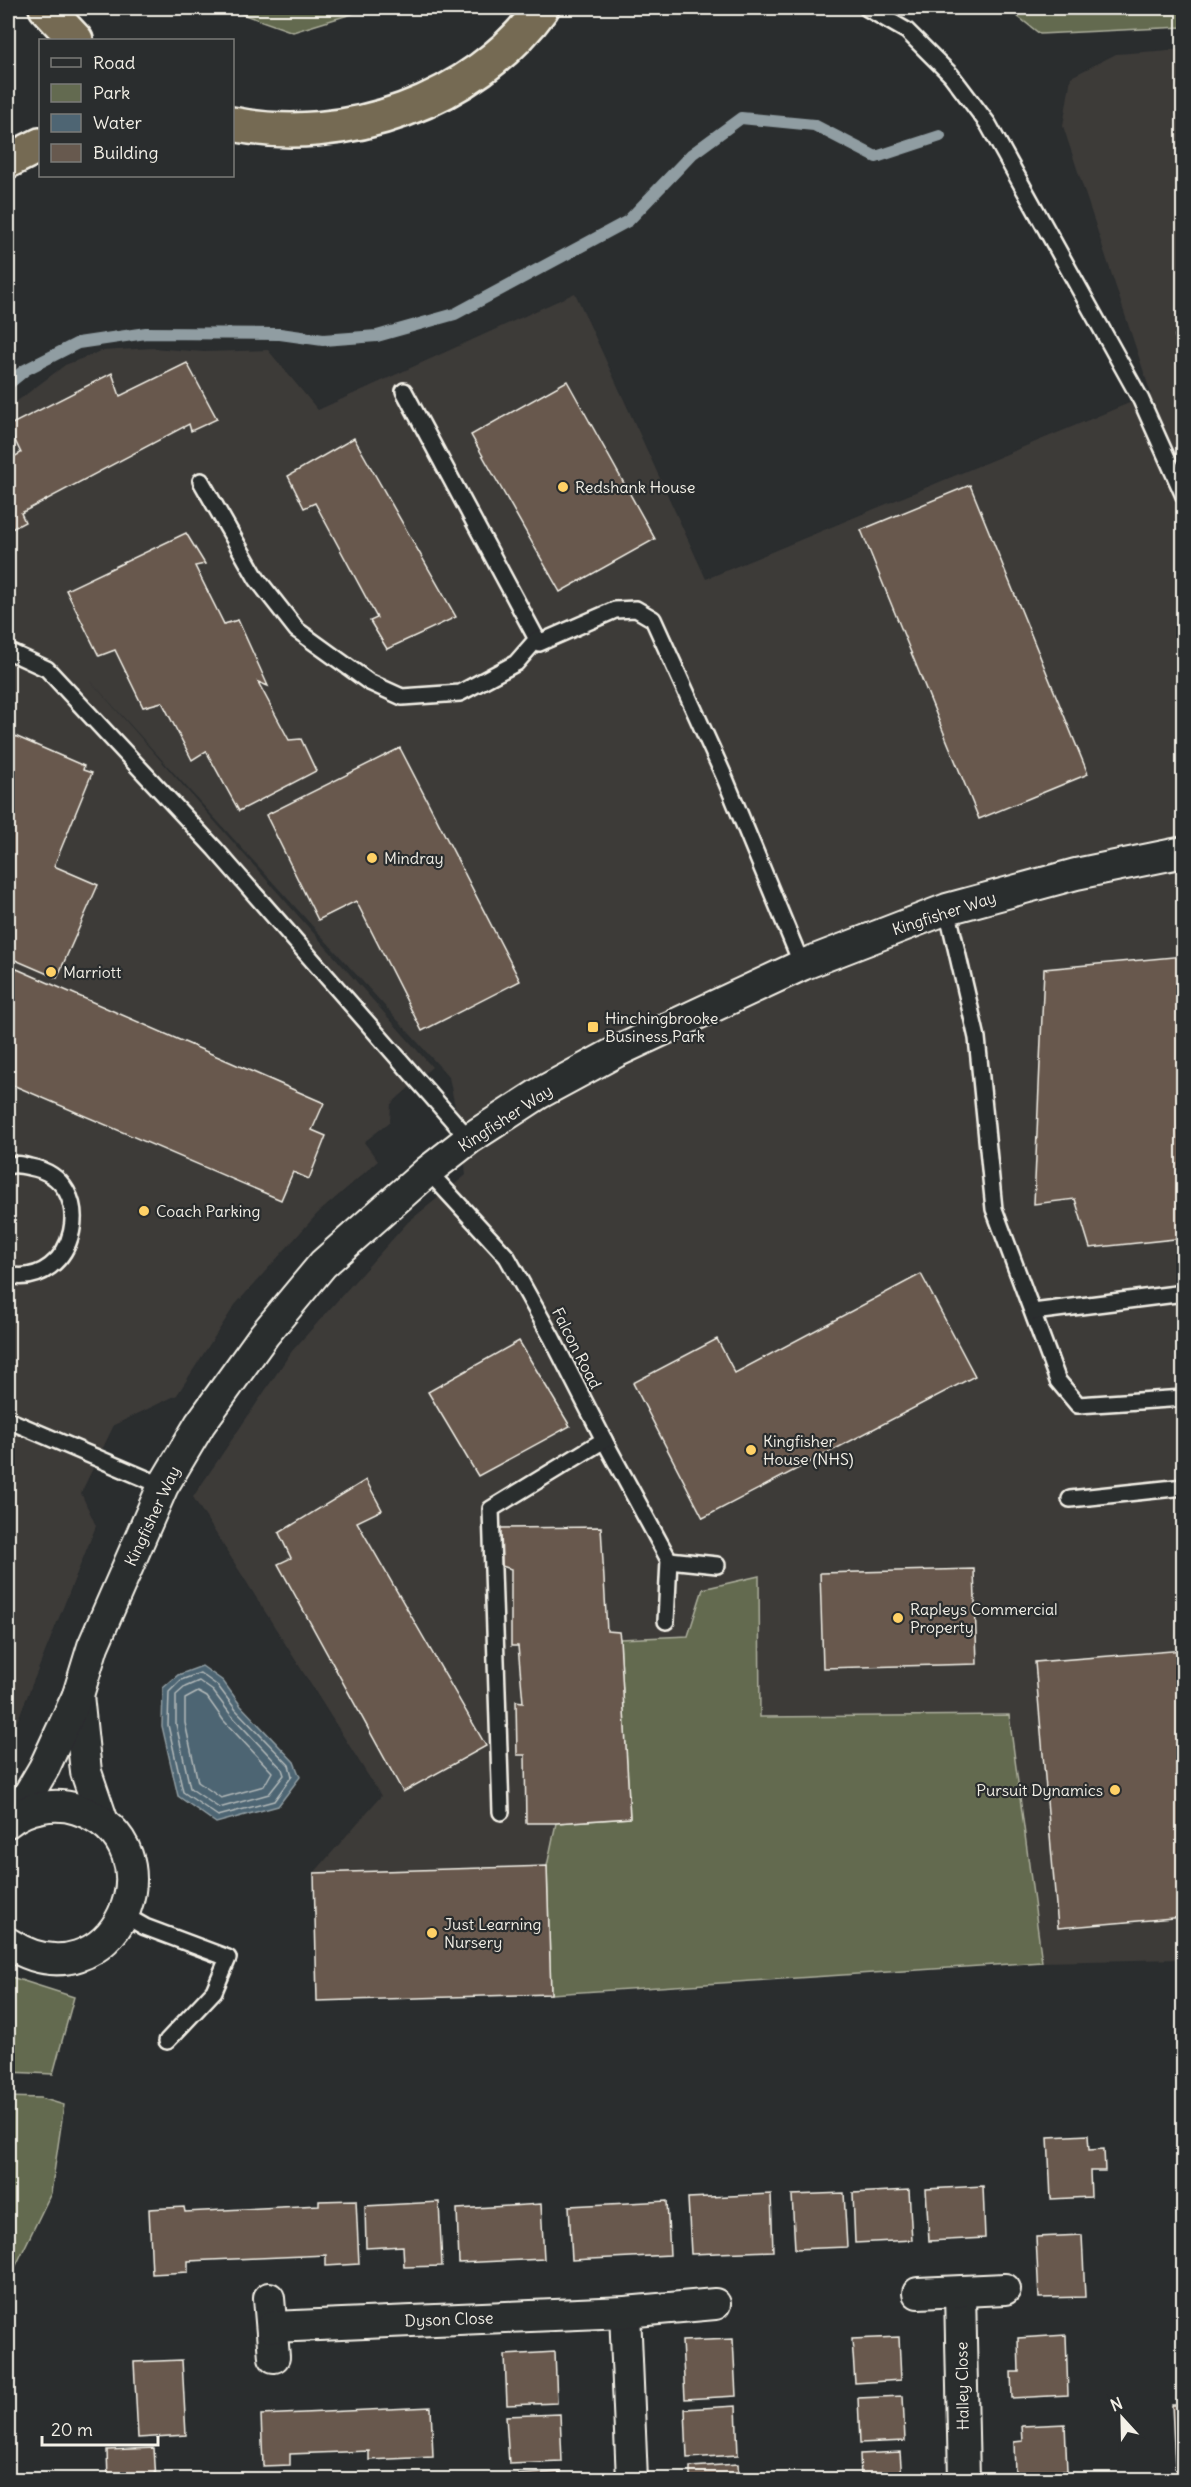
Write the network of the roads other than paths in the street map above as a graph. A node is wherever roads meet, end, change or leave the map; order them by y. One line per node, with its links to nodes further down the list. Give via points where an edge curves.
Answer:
1 (46, 8): 4 (highway)
2 (542, 8): 5 (highway, via 501,52 459,83 412,107 363,122 312,131 261,130)
3 (867, 8): 10 (lane, via 922,46 951,75 988,124 1141,400)
4 (75, 39)
5 (234, 124)
6 (39, 146): 7 (highway)
7 (8, 161)
8 (404, 391): 11 (lane)
9 (201, 481): 11 (lane, via 258,579 297,630 369,682 402,697 460,693 516,663)
10 (1184, 496)
11 (537, 639): 15 (lane, via 539,643 615,610 636,609 653,619 724,776)
12 (8, 651): 16 (lane, via 47,669 215,849)
13 (1184, 852): 14 (street, Kingfisher Way, via 1076,874)
14 (947, 909): 15 (street, Kingfisher Way); 21 (lane, via 977,1038 994,1209)
15 (802, 965): 16 (street, Kingfisher Way, via 616,1052 540,1093)
16 (469, 1140): 18 (street, Kingfisher Way)
17 (8, 1166): 19 (lane, via 41,1169 61,1184 74,1213 73,1232 60,1258 39,1273)
18 (428, 1171): 24 (lane, Falcon Road, via 507,1257); 25 (street, Kingfisher Way, via 323,1264 264,1335)
19 (8, 1275)
20 (1184, 1293): 21 (lane)
21 (1033, 1312): 22 (lane, via 1058,1381 1078,1405)
22 (1184, 1398)
23 (8, 1420): 25 (lane)
24 (604, 1440): 28 (lane, Falcon Road); 32 (lane, via 491,1509)
25 (163, 1486): 31 (street, Kingfisher Way, via 93,1646)
26 (1184, 1487): 27 (lane)
27 (1070, 1499)
28 (669, 1560): 29 (lane); 30 (lane)
29 (717, 1565)
30 (666, 1621)
31 (78, 1695): 33 (street, Kingfisher Way, via 44,1768); 34 (street, Kingfisher Way, via 86,1772)
32 (501, 1812)
33 (12, 1819): 34 (street, via 46,1806 70,1807)
34 (103, 1822): 35 (street, via 120,1840 129,1862 132,1886)
35 (124, 1915): 36 (street, via 113,1933 92,1950 66,1958 40,1958); 37 (lane, via 145,1927 228,1958 214,1991)
36 (8, 1943)
37 (167, 2041)
38 (1005, 2289): 39 (street)
39 (960, 2292): 40 (street); 45 (street, Halley Close)
40 (918, 2294)
41 (715, 2304): 42 (street, Dyson Close)
42 (625, 2312): 43 (street, Dyson Close, via 271,2312); 44 (street)
43 (274, 2357)
44 (632, 2480)
45 (964, 2480)

